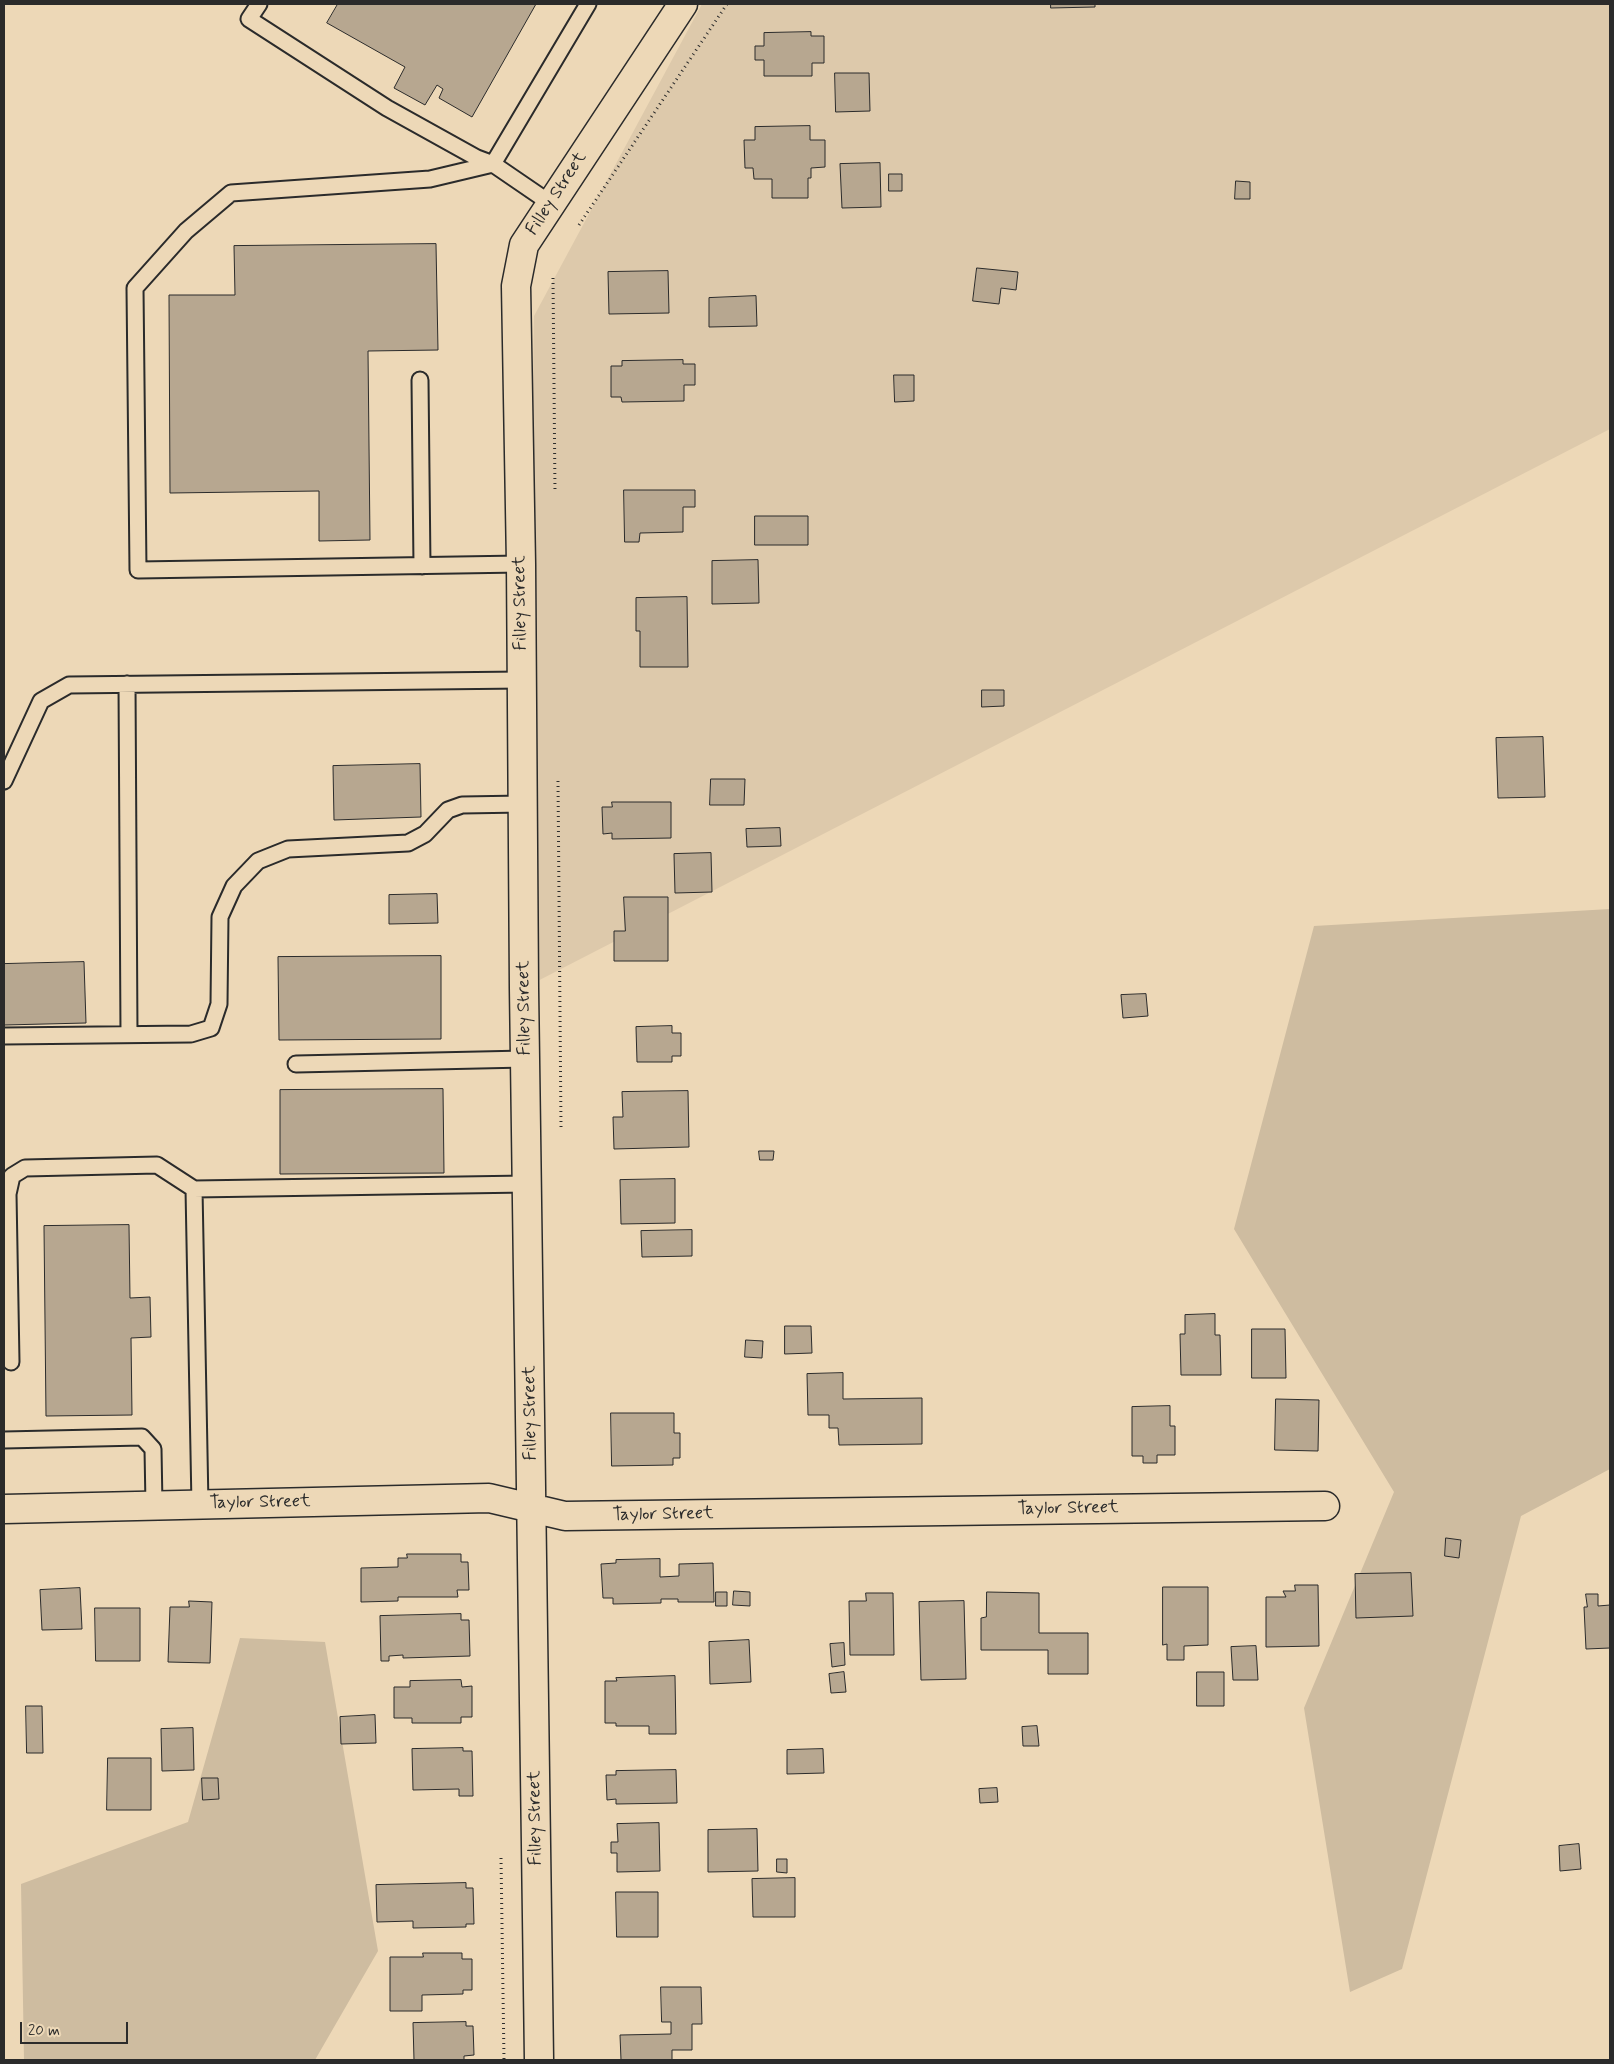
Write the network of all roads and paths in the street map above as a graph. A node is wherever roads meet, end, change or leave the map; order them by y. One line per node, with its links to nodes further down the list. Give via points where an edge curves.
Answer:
1 (259, 4): 5 (lane, via 249,19 387,108)
2 (588, 4): 5 (lane)
3 (683, 4): 6 (street, Filley Street)
4 (727, 4): 7 (path)
5 (493, 164): 6 (lane); 12 (lane, via 430,179 230,193 186,232 135,288 138,570)
6 (550, 203): 11 (street, Filley Street, via 524,245 516,286)
7 (574, 232)
8 (553, 275): 10 (path)
9 (420, 380): 12 (lane)
10 (555, 493)
11 (521, 564): 12 (lane); 13 (street, Filley Street)
12 (422, 566)
13 (522, 680): 14 (lane); 17 (street, Filley Street)
14 (127, 684): 16 (lane, via 69,685 41,701); 18 (lane)
15 (558, 771): 22 (path)
16 (4, 781)
17 (523, 804): 18 (lane, via 462,805 448,810 425,834 408,844 288,849 258,860 234,886 220,917 218,1004 211,1028 191,1034); 20 (street, Filley Street)
18 (129, 1034): 19 (lane)
19 (4, 1036)
20 (526, 1059): 21 (lane); 23 (street, Filley Street)
21 (296, 1064)
22 (561, 1129)
23 (527, 1184): 24 (lane); 31 (street, Filley Street)
24 (194, 1189): 25 (lane, via 157,1165 25,1168 12,1176 8,1194); 27 (lane)
25 (11, 1362)
26 (4, 1440): 28 (lane, via 142,1437 153,1450)
27 (200, 1505): 28 (street, Taylor Street); 31 (street, Taylor Street, via 488,1498)
28 (154, 1506): 30 (street, Taylor Street)
29 (1325, 1506): 31 (street, Taylor Street, via 565,1516)
30 (4, 1509)
31 (532, 1509): 32 (street, Filley Street)
32 (538, 2060)

